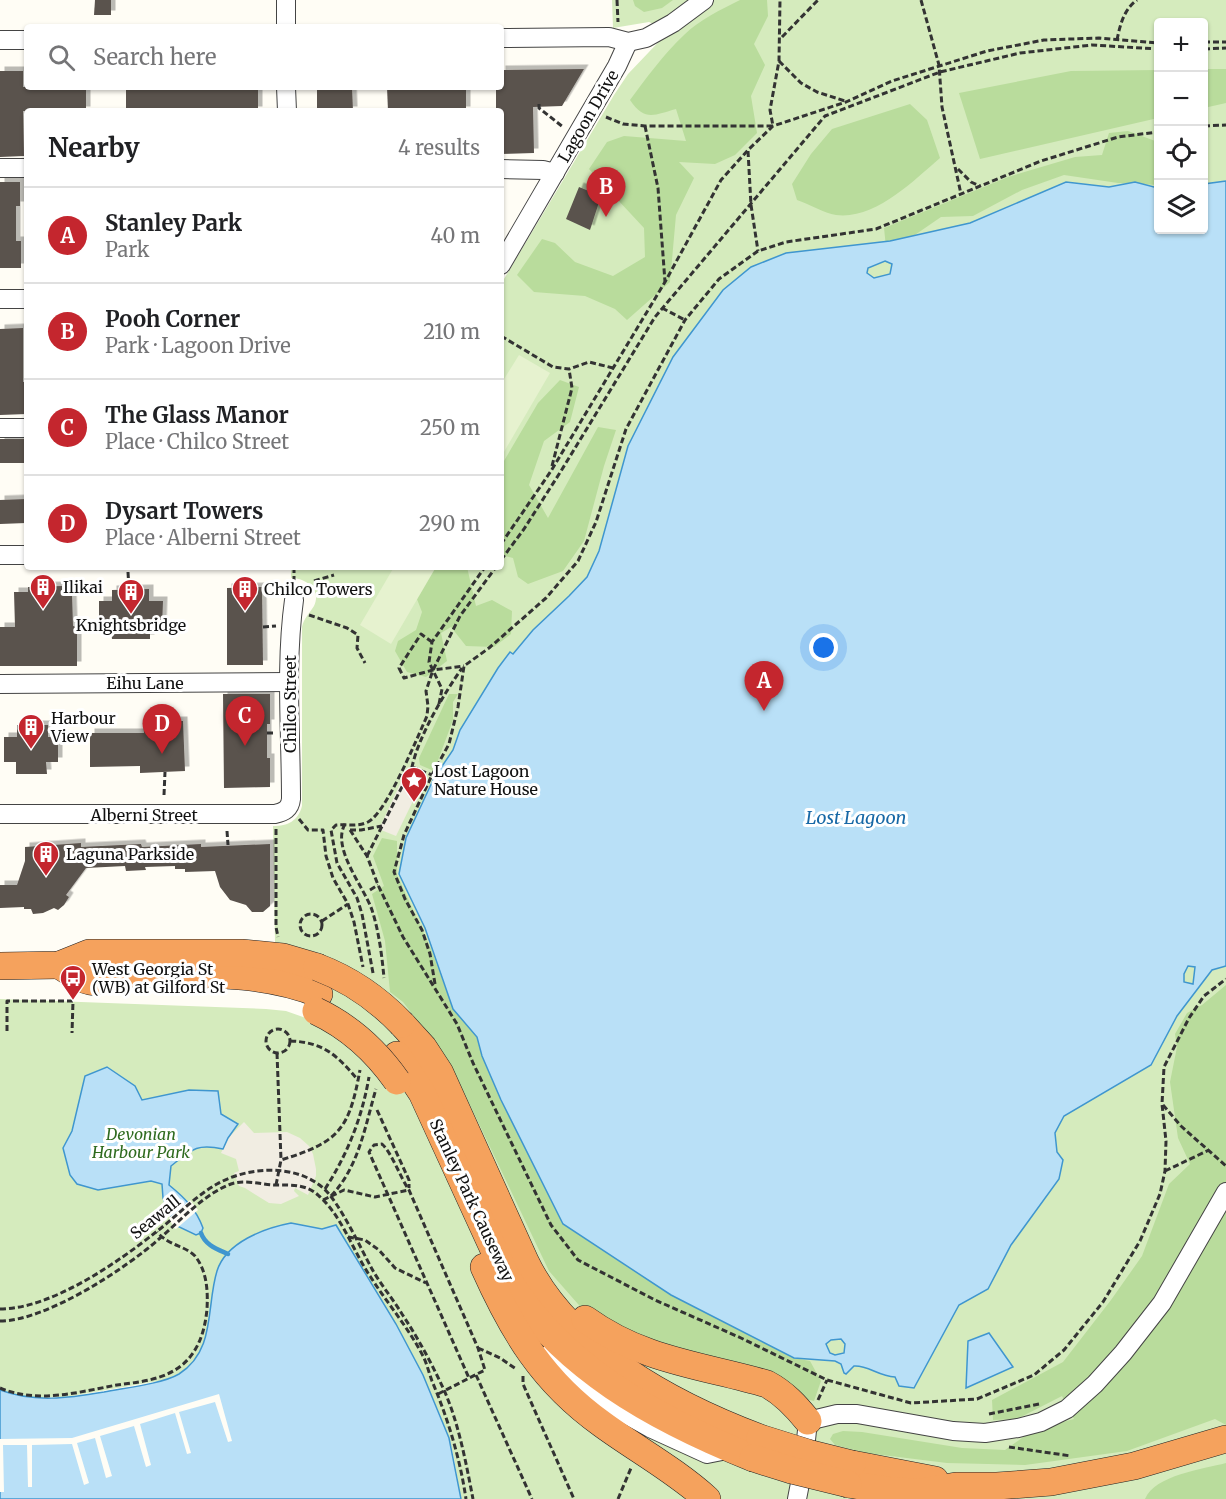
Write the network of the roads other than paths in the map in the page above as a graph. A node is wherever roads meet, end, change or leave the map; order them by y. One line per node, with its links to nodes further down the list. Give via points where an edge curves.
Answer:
1 (286, 0): 3 (street)
2 (704, 0): 4 (street, via 646,38)
3 (286, 24)
4 (623, 35): 5 (street); 13 (street, Lagoon Drive, via 617,66)
5 (504, 38)
6 (0, 40): 7 (street)
7 (24, 40)
8 (286, 90): 9 (street)
9 (287, 108)
10 (0, 168): 11 (street)
11 (24, 168)
12 (504, 169): 13 (street)
13 (555, 173): 14 (street, Lagoon Drive)
14 (504, 260)
15 (0, 299): 16 (street)
16 (24, 299)
17 (0, 428): 18 (street)
18 (24, 428)
19 (0, 555): 20 (street)
20 (24, 555)
21 (294, 600): 22 (street, Chilco Street)
22 (289, 682): 23 (street, Eihu Lane); 24 (street, Chilco Street, via 291,799)
23 (0, 684)
24 (287, 809): 25 (street, Alberni Street, via 275,814)
25 (0, 814)
26 (59, 965): 27 (highway); 28 (highway, via 83,981); 31 (highway, Stanley Park Causeway, bridge, via 89,953 242,953 305,963 337,975 363,991 423,1047 440,1073)
27 (0, 966)
28 (106, 982): 29 (highway, via 130,990); 29 (highway, Stanley Park Causeway, via 123,973 270,979 289,984)
29 (318, 1002): 32 (highway, bridge, via 381,1059 388,1083 414,1111); 35 (highway, Stanley Park Causeway, via 355,1016 397,1055 422,1093 505,1274 541,1325 579,1361 621,1391 675,1423)
30 (1226, 1192): 33 (street, via 1162,1302 1123,1353 1067,1408 1041,1422 985,1433 857,1414)
31 (517, 1243): 33 (highway, via 562,1298 598,1329 670,1361 766,1384); 35 (highway, Stanley Park Causeway, via 544,1296 588,1342 666,1394 721,1422)
32 (491, 1283): 35 (street, via 523,1328 567,1375 609,1405 707,1454); 36 (highway, via 516,1333 561,1389 590,1415)
33 (812, 1413): 37 (street)
34 (1226, 1438): 35 (highway, Stanley Park Causeway, bridge, via 1080,1478 956,1486 913,1474 850,1474 808,1453)
35 (748, 1448)
36 (707, 1499)
37 (797, 1499)

